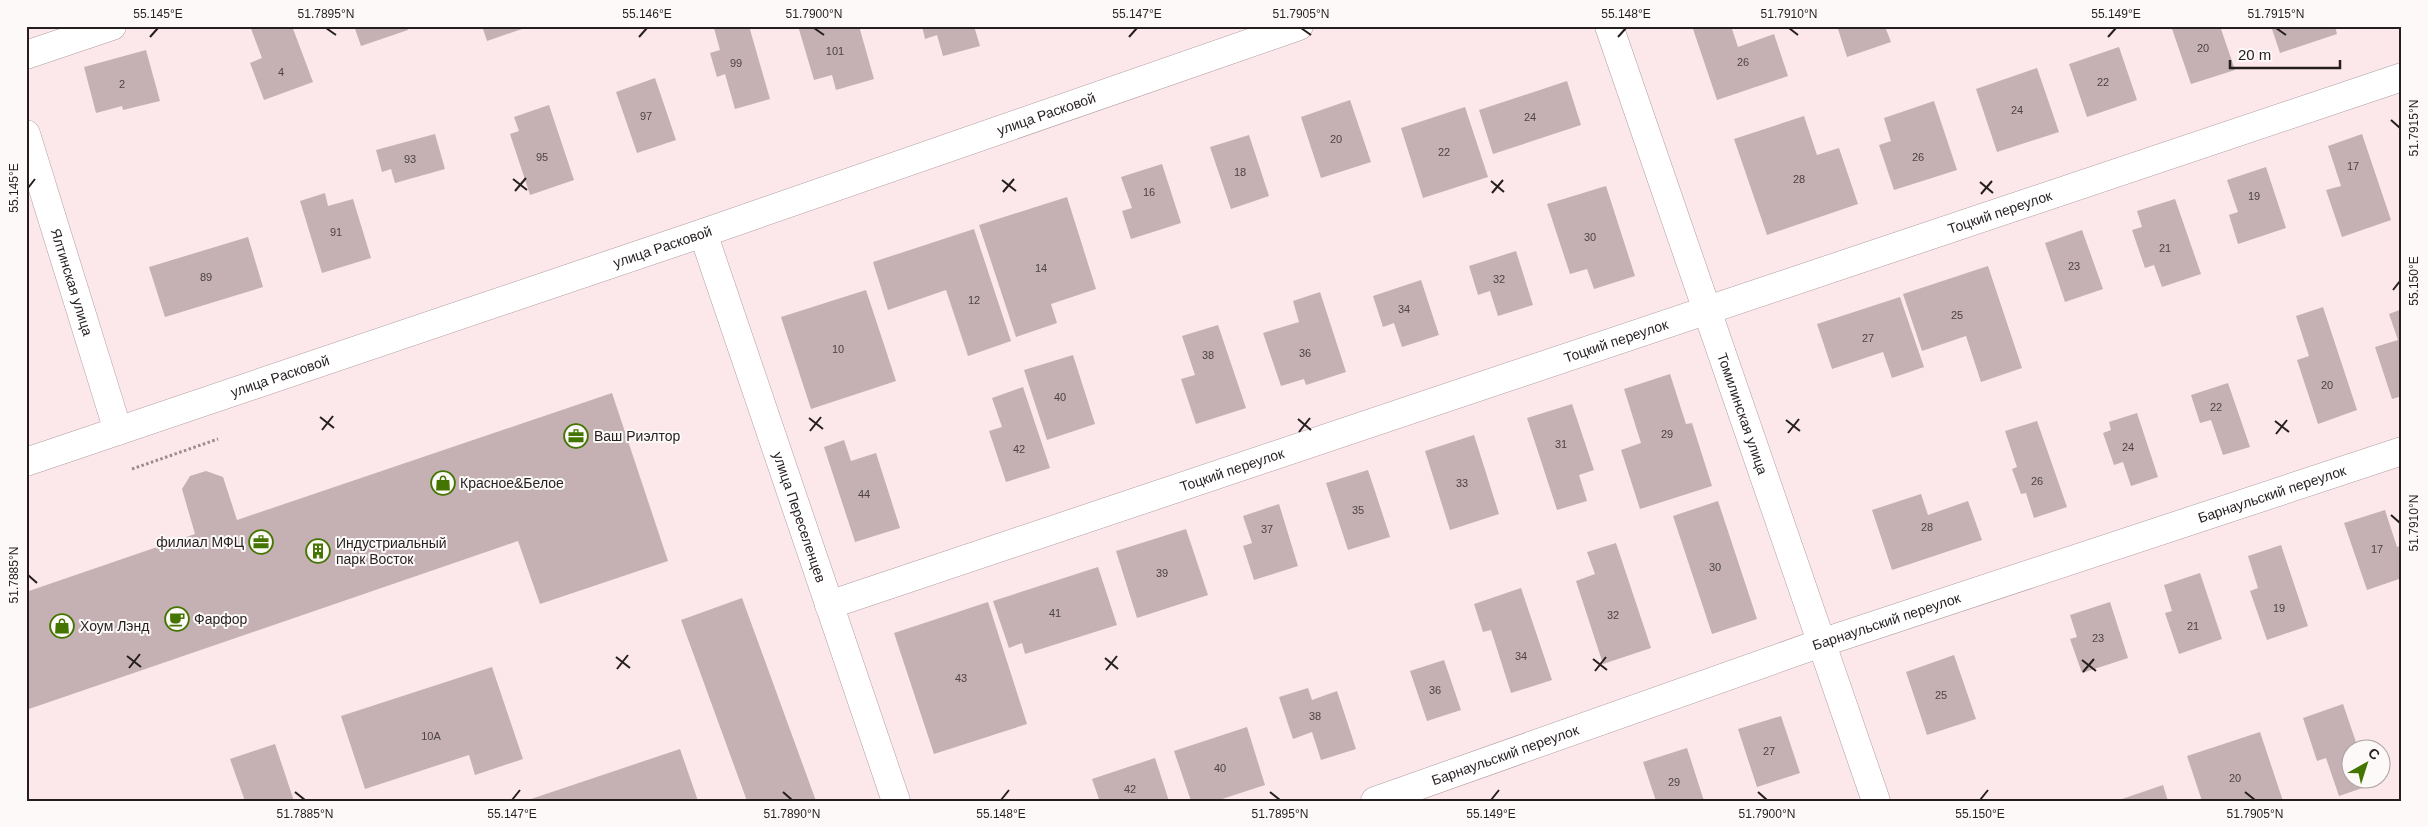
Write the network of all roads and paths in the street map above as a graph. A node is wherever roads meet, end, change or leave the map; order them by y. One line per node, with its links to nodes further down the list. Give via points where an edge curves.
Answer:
1 (112, 26): 4 (street)
2 (1299, 26): 7 (street, улица Расковой)
3 (1609, 26): 8 (street, Томилинская улица)
4 (26, 55)
5 (2402, 77): 8 (street, Тоцкий переулок)
6 (26, 134): 9 (street, Ялтинская улица)
7 (703, 233): 9 (street, улица Расковой); 14 (street, улица Переселенцев)
8 (1705, 310): 14 (street, Тоцкий переулок); 15 (street, Томилинская улица)
9 (118, 431): 12 (street, улица Расковой)
10 (218, 439): 13 (path)
11 (2402, 451): 15 (street, Барнаульский переулок)
12 (26, 462)
13 (132, 469)
14 (829, 605): 16 (street, улица Переселенцев)
15 (1821, 643): 17 (street, Барнаульский переулок); 18 (street, Томилинская улица)
16 (896, 801)
17 (1375, 801)
18 (1876, 801)

